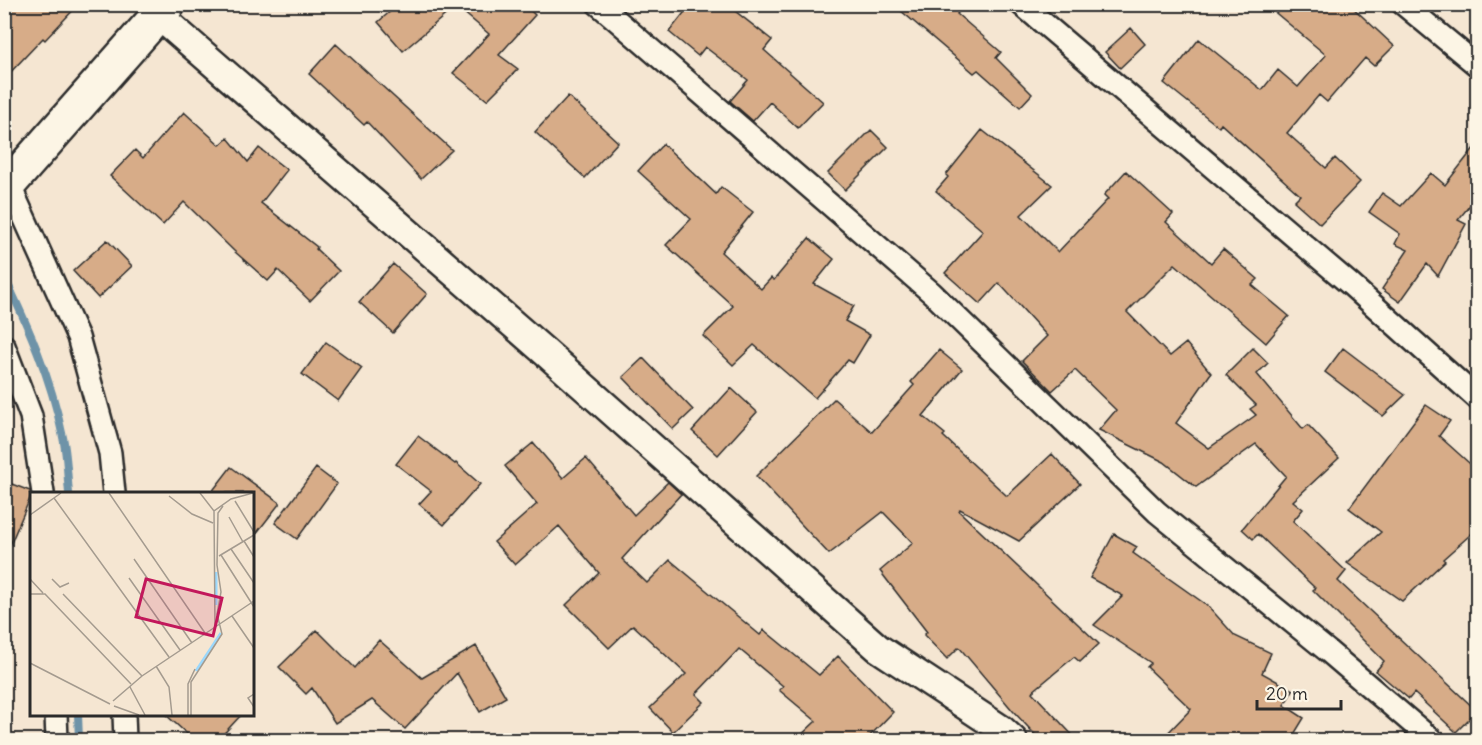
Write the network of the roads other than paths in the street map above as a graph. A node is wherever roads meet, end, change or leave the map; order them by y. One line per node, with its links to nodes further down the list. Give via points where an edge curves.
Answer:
1 (598, 4): 16 (street, via 932,293 1157,512)
2 (1020, 4): 8 (street, via 1351,285)
3 (1403, 4): 5 (street)
4 (163, 10): 6 (main road); 15 (street, via 878,648 1001,729)
5 (1478, 66)
6 (7, 188): 10 (street, via 78,337 110,453)
7 (4, 346): 9 (street, via 31,416)
8 (1478, 399)
9 (43, 492)
10 (114, 492)
11 (56, 715): 13 (street)
12 (124, 715): 14 (street)
13 (57, 741)
14 (125, 741)
15 (1013, 741)
16 (1432, 741)

